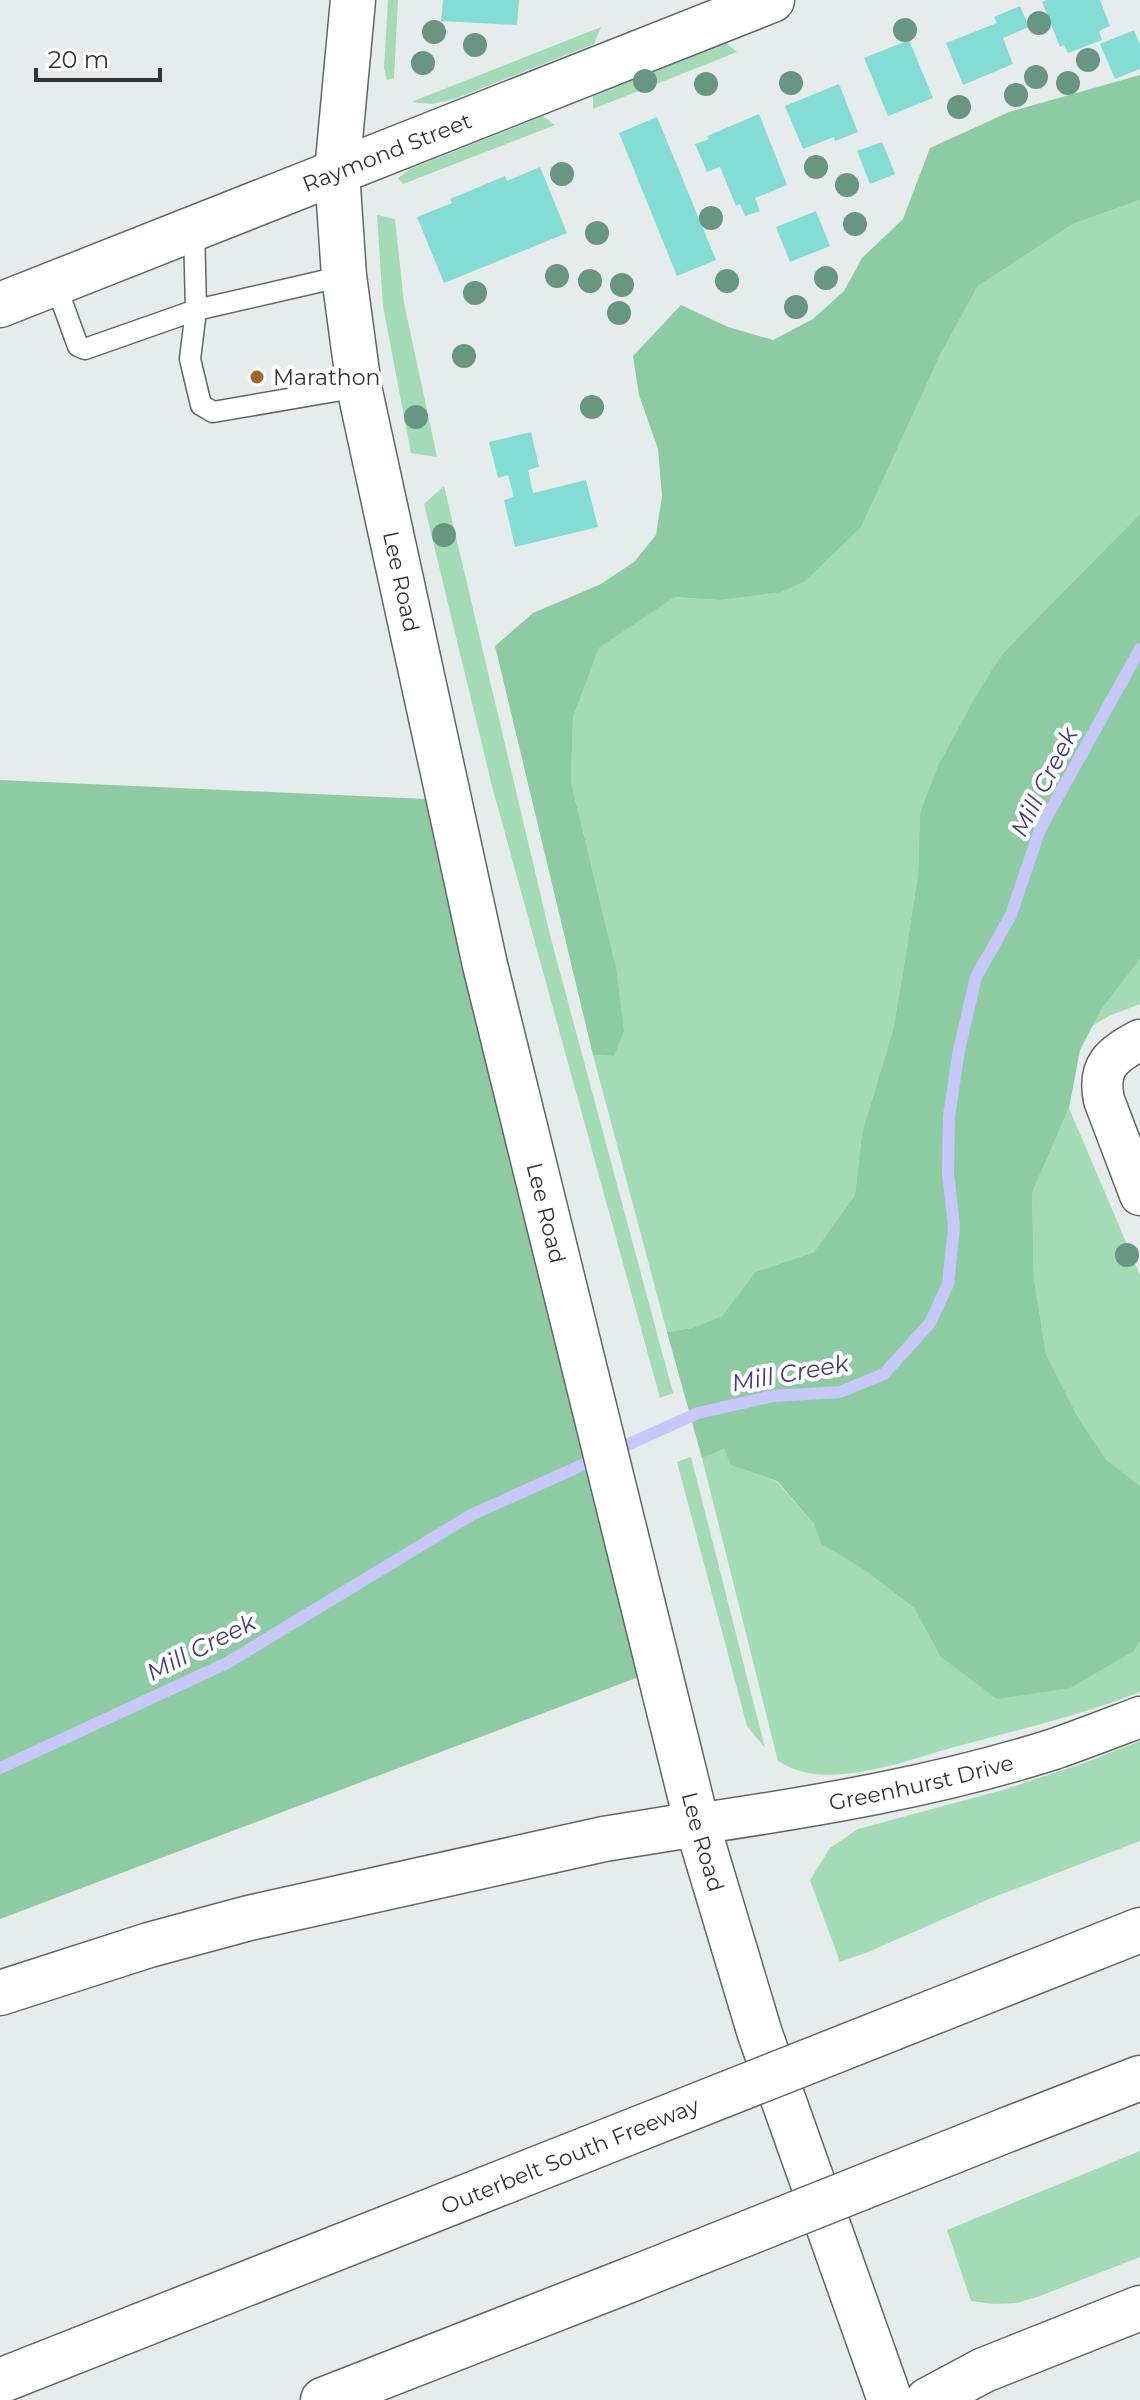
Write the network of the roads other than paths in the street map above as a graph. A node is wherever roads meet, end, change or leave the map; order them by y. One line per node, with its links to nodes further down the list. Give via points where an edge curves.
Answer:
1 (353, 0): 3 (main road, Lee Road)
2 (772, 0): 3 (main road, Raymond Street)
3 (337, 172): 4 (main road, Raymond Street); 5 (main road, Lee Road)
4 (194, 227): 6 (main road, Raymond Street); 8 (lane)
5 (344, 276): 8 (lane); 9 (main road, Lee Road)
6 (55, 283): 7 (main road, Raymond Street); 8 (lane, via 78,346 85,349)
7 (0, 305)
8 (196, 310): 9 (lane, via 190,359 201,405 213,412)
9 (359, 387): 13 (main road, Lee Road, via 485,965)
10 (1140, 1040): 11 (street, via 1103,1069 1102,1088)
11 (1140, 1195)
12 (1140, 1717): 13 (street, Greenhurst Drive, via 1054,1749 913,1787)
13 (697, 1824): 15 (main road, via 604,1839 249,1918); 20 (main road, Lee Road, via 760,2034)
14 (1140, 1930): 18 (main road, Outerbelt South Freeway, bridge)
15 (0, 1993)
16 (1140, 2078): 19 (main road, bridge)
17 (1140, 2308): 21 (main road, via 984,2370)
18 (0, 2381)
19 (323, 2400)
20 (890, 2400)
21 (928, 2400)

